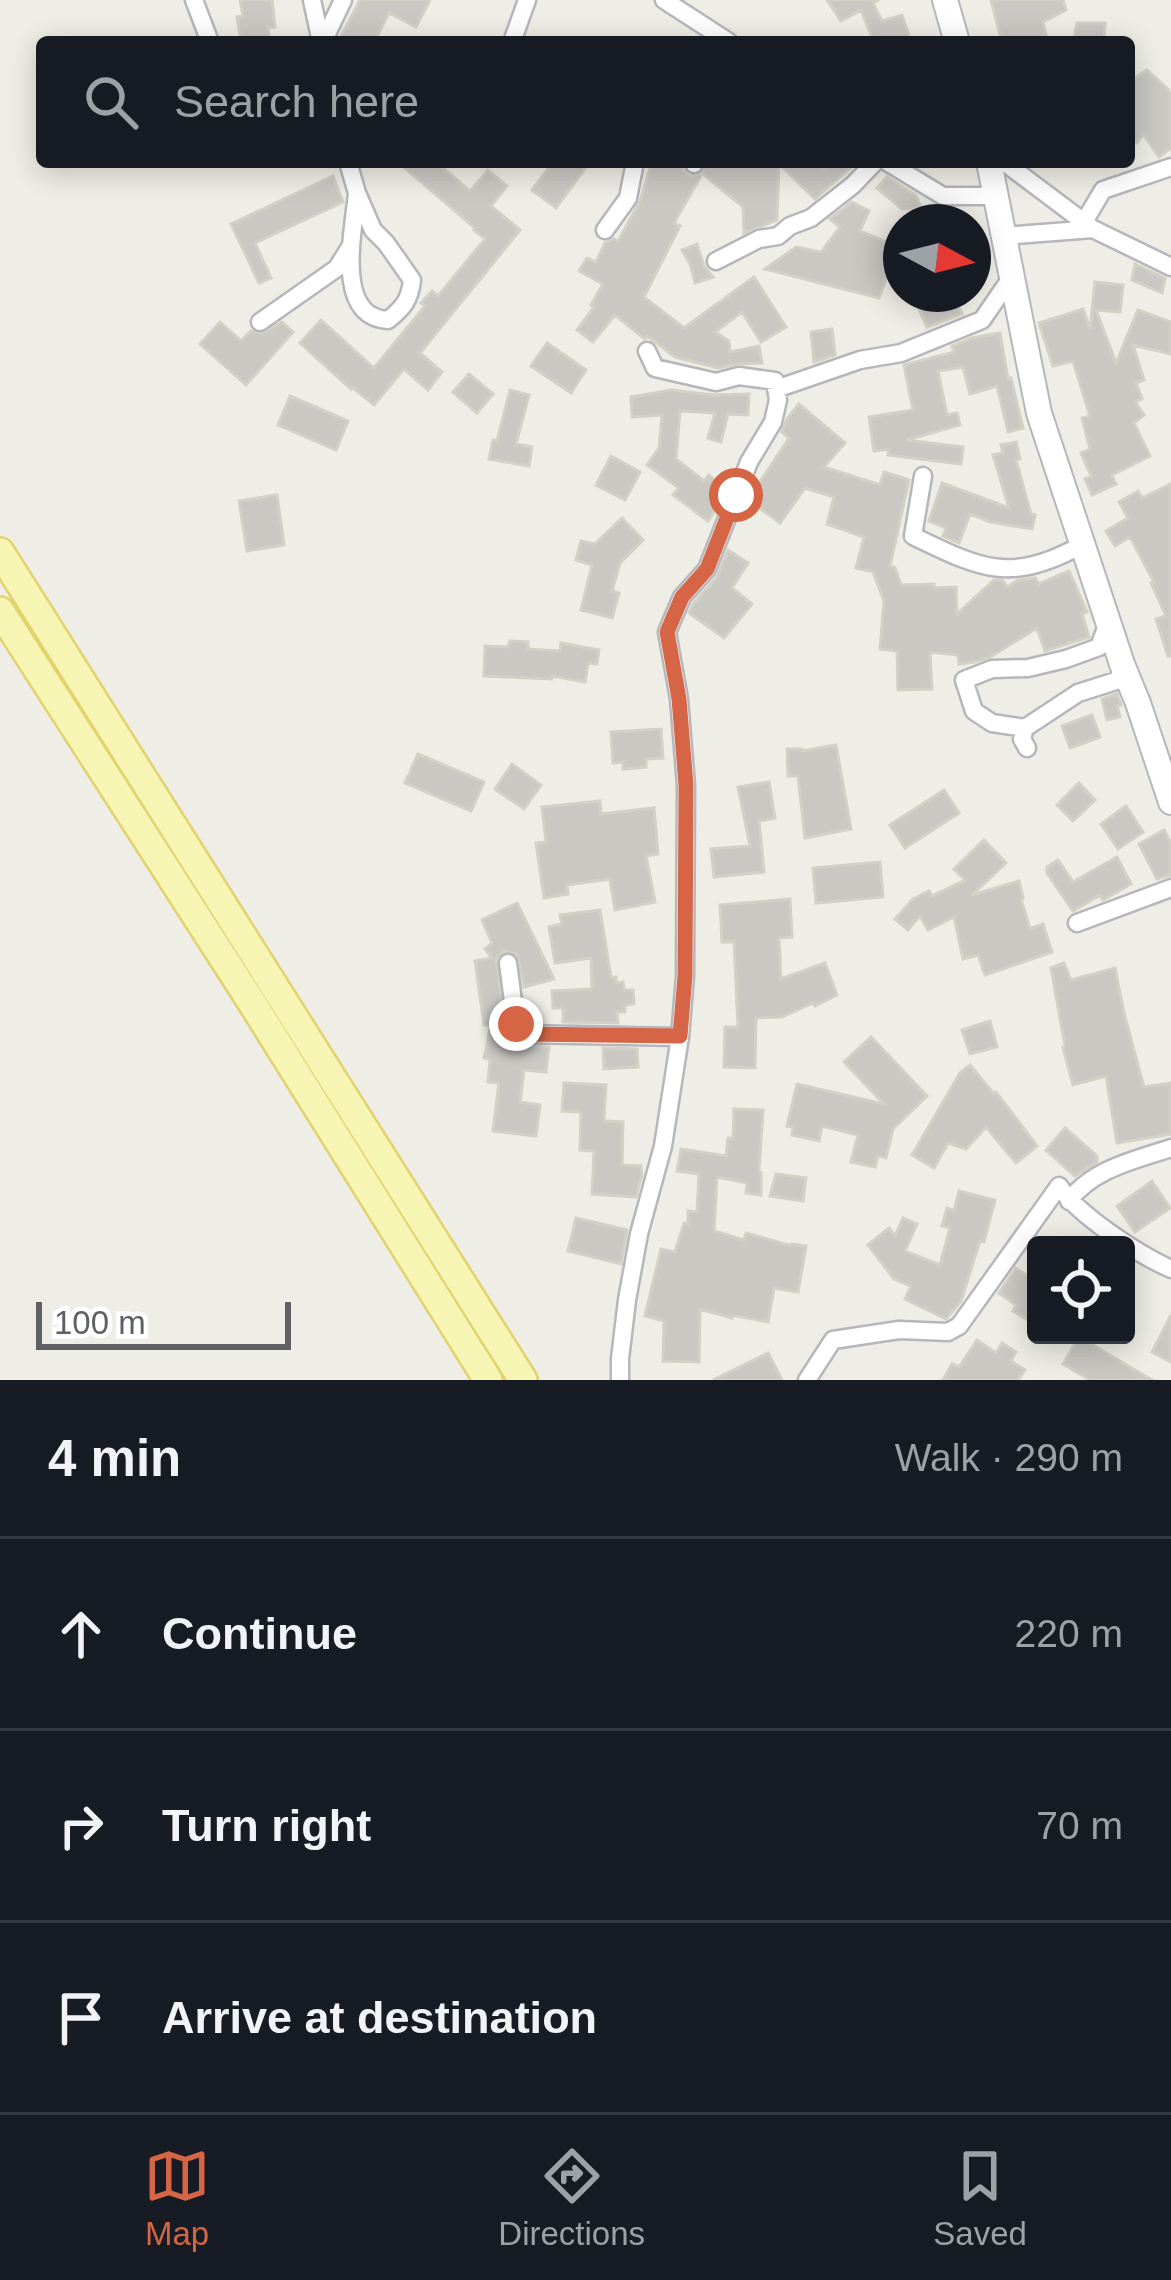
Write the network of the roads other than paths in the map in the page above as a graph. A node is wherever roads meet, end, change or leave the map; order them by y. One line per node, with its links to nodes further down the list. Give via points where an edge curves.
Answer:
1 (194, 0): 7 (street)
2 (312, 0): 8 (street)
3 (343, 0): 9 (street)
4 (527, 0): 10 (street)
5 (664, 0): 11 (street)
6 (945, 0): 12 (main road)
7 (208, 36)
8 (321, 36)
9 (325, 36)
10 (514, 36)
11 (708, 36)
12 (955, 36)
13 (1171, 166): 22 (street, via 1103,190)
14 (350, 168): 20 (street)
15 (634, 168): 23 (street, via 628,198)
16 (869, 168): 26 (street, via 811,218)
17 (896, 168): 21 (street, via 943,196)
18 (990, 168): 21 (main road)
19 (1012, 168): 22 (street)
20 (357, 193): 25 (street); 25 (street, via 373,230 412,280 404,308 388,320 364,313 350,283)
21 (996, 196): 24 (main road)
22 (1088, 225): 24 (street); 27 (street)
23 (605, 230)
24 (1003, 236): 28 (main road)
25 (352, 243): 29 (street, via 337,268)
26 (716, 261)
27 (1171, 267)
28 (1013, 274): 31 (street, via 982,320); 33 (main road, via 1039,413)
29 (260, 322)
30 (646, 352): 31 (street, via 655,368 716,382 775,381)
31 (776, 388): 44 (street, via 773,422 707,569 682,597 667,632 686,785)
32 (923, 476): 33 (street, via 914,536 961,559 991,569 1052,561 1076,548)
33 (1079, 533): 36 (main road)
34 (0, 552): 49 (main road)
35 (0, 611): 48 (main road)
36 (1108, 620): 37 (main road); 38 (street, via 1100,646 964,680 974,711)
37 (1122, 664): 38 (street, via 1118,680 1078,693); 40 (main road)
38 (1025, 728): 39 (street)
39 (1027, 748)
40 (1171, 802)
41 (1171, 888): 42 (street)
42 (1077, 923)
43 (508, 963): 44 (street, via 523,1034)
44 (680, 1036): 50 (street, via 627,1300)
45 (1171, 1148): 46 (street, via 1109,1168)
46 (1069, 1202): 47 (street); 51 (street, via 1059,1186 959,1326 833,1340)
47 (1171, 1269)
48 (488, 1380)
49 (523, 1380)
50 (620, 1380)
51 (807, 1380)

